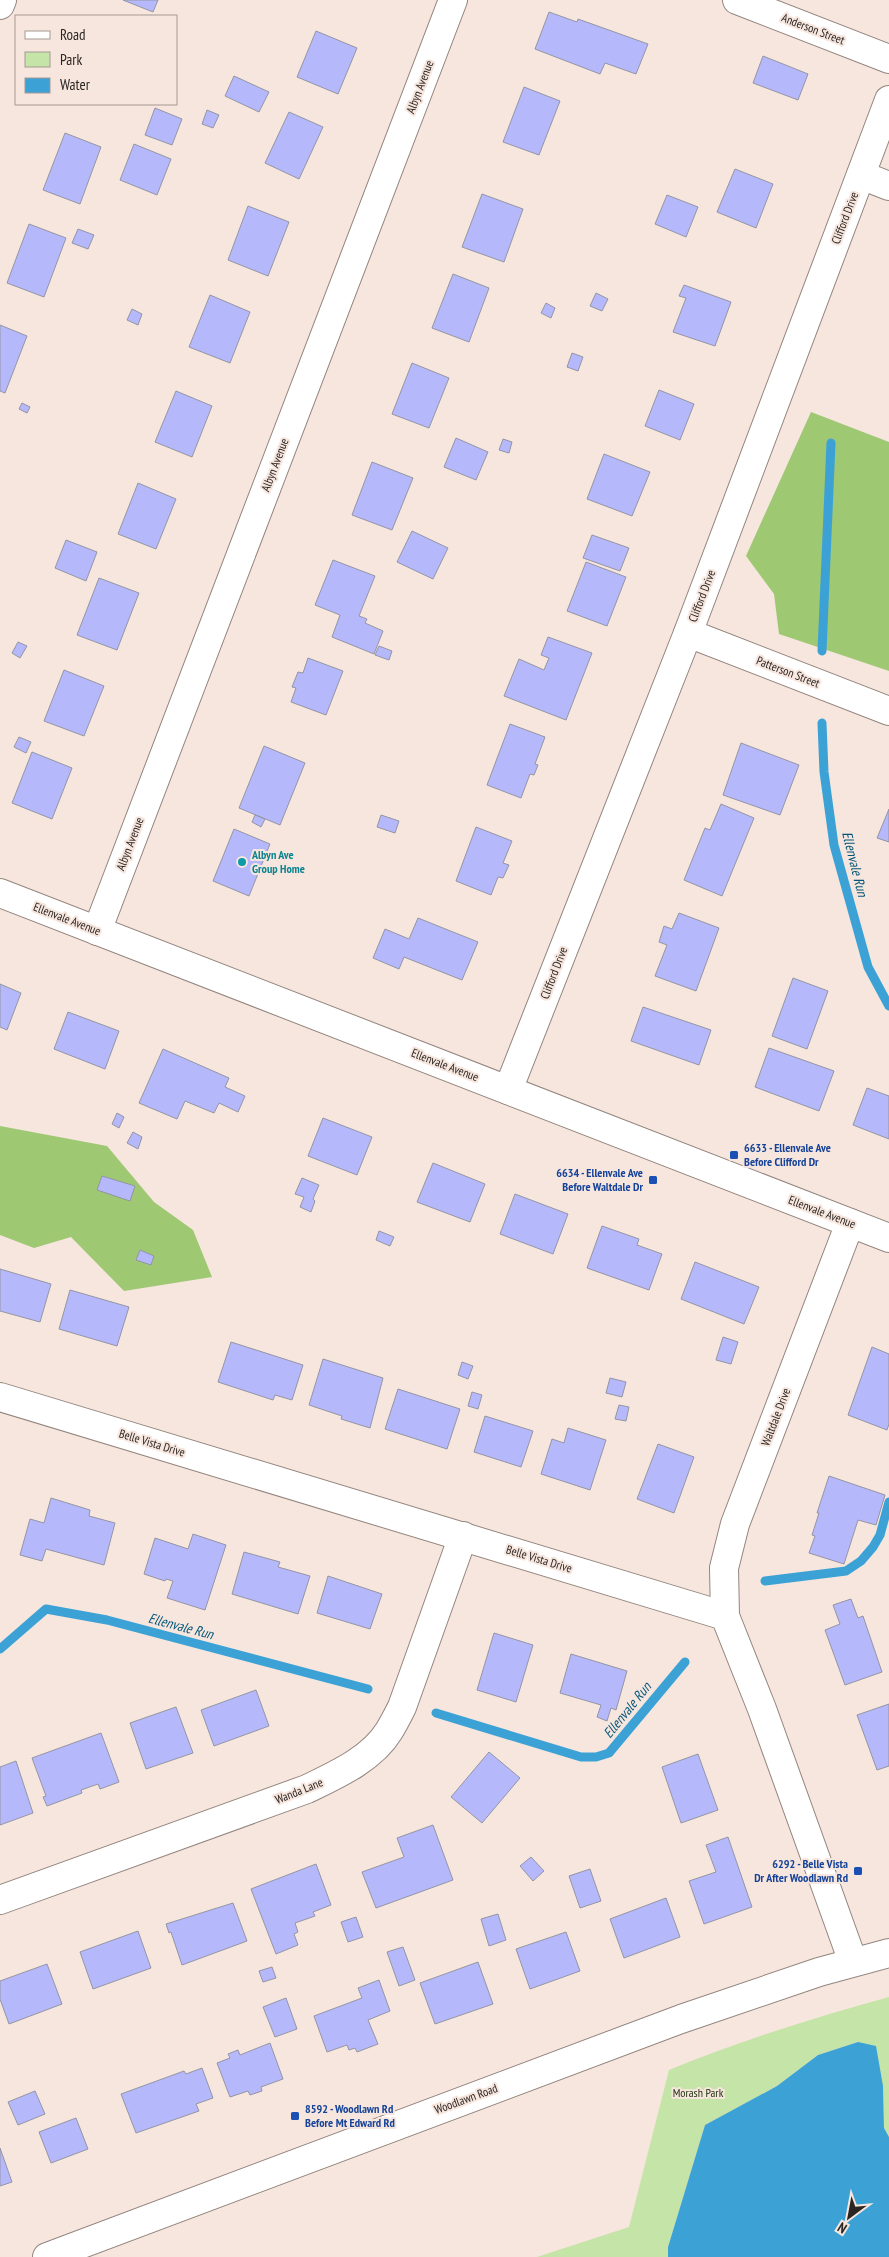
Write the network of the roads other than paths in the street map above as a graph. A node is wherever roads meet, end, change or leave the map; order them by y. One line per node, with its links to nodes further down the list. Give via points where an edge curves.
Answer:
1 (2, 0): 4 (street)
2 (453, 0): 12 (street, Albyn Avenue)
3 (737, 0): 5 (street, Anderson Street)
4 (0, 5)
5 (889, 59)
6 (889, 100): 7 (street, Clifford Drive)
7 (861, 175): 8 (street); 9 (street, Clifford Drive)
8 (889, 186)
9 (688, 633): 10 (street, Patterson Street); 13 (street, Clifford Drive)
10 (889, 711)
11 (0, 893): 12 (street, Ellenvale Avenue)
12 (97, 931): 13 (street, Ellenvale Avenue)
13 (508, 1090): 14 (street, Ellenvale Avenue)
14 (850, 1223): 15 (street, Ellenvale Avenue); 18 (street, Waltdale Drive, via 735,1524 724,1568)
15 (889, 1238)
16 (0, 1397): 17 (street, Belle Vista Drive)
17 (463, 1536): 18 (street, Belle Vista Drive); 19 (street, Wanda Lane, via 402,1707 388,1733 366,1755 339,1774 307,1789)
18 (725, 1616): 21 (street)
19 (0, 1900)
20 (889, 1953): 21 (street, Woodlawn Road)
21 (853, 1962): 22 (street, Woodlawn Road, via 672,2022)
22 (47, 2257)

